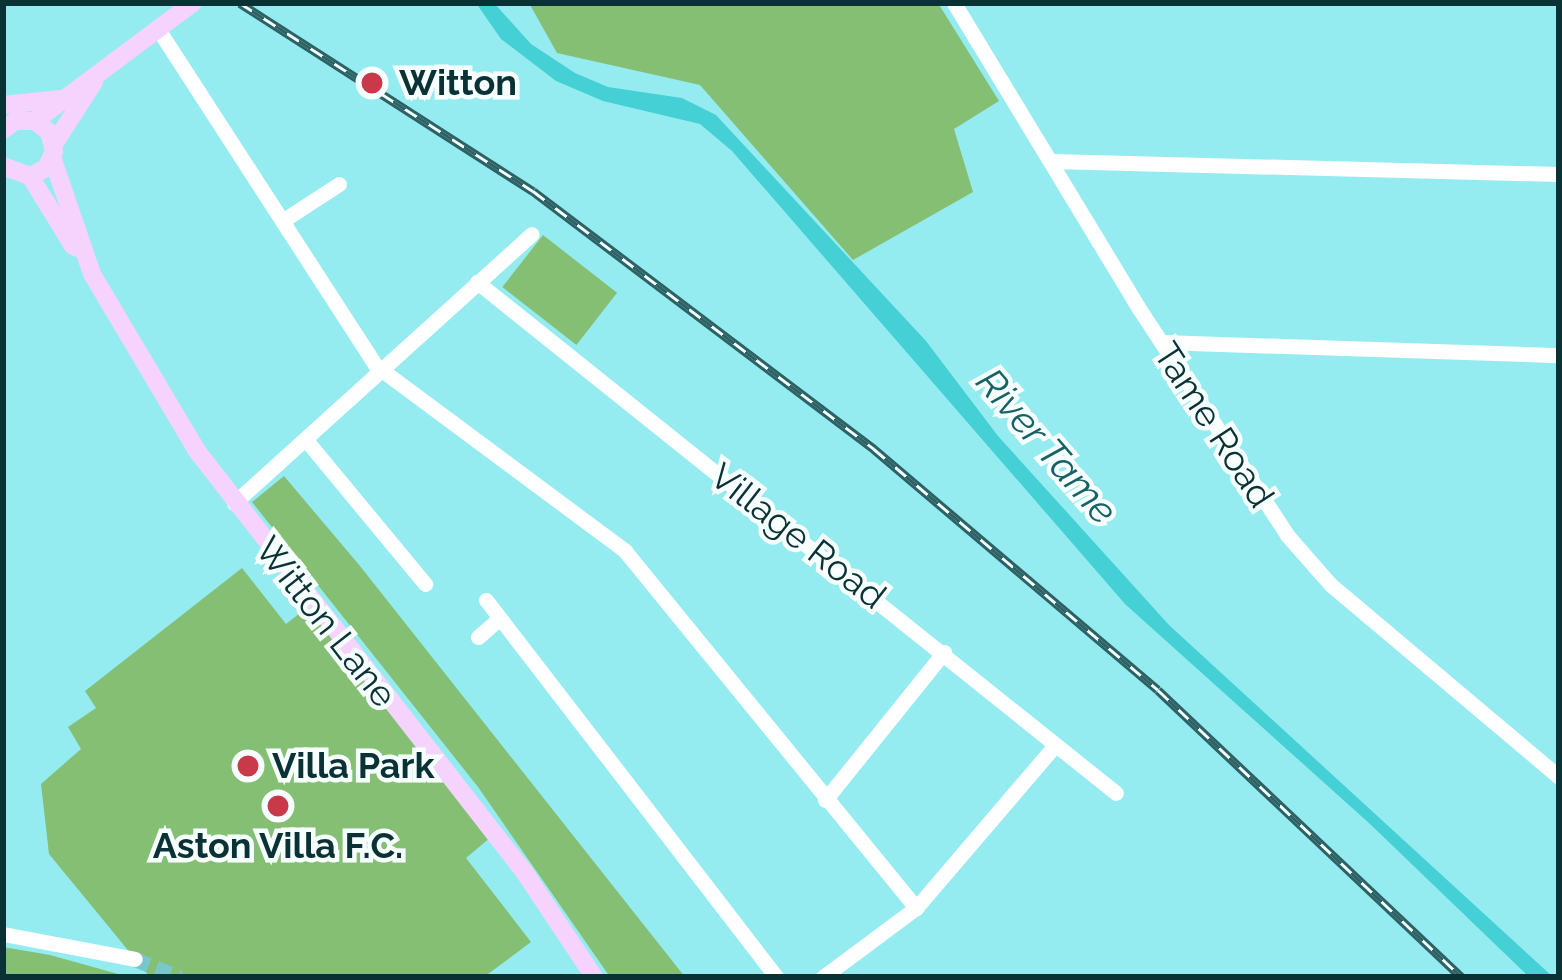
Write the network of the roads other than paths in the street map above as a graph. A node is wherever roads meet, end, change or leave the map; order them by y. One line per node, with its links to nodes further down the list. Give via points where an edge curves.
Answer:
1 (193, 3): 3 (main road)
2 (954, 3): 9 (street, Tame Road)
3 (158, 28): 4 (main road); 14 (street)
4 (94, 82): 5 (main road); 8 (main road)
5 (61, 99): 6 (main road); 7 (main road)
6 (3, 105)
7 (14, 122): 8 (main road, Witton Lane)
8 (53, 151): 10 (main road, via 46,168); 16 (main road, Witton Lane)
9 (1052, 161): 11 (street); 18 (street, Tame Road)
10 (16, 172): 13 (main road); 16 (main road, Witton Lane)
11 (1559, 174)
12 (339, 184): 14 (street)
13 (3, 192)
14 (281, 221): 20 (street)
15 (532, 234): 17 (street)
16 (83, 250): 22 (main road, Witton Lane, via 169,407)
17 (477, 282): 20 (street); 27 (street, Village Road)
18 (1161, 342): 19 (street); 29 (street, Tame Road, via 1264,506 1331,585)
19 (1559, 356)
20 (383, 372): 21 (street); 31 (street, via 626,551)
21 (306, 440): 22 (street); 23 (street)
22 (234, 503): 35 (main road, Witton Lane, via 525,873)
23 (425, 584)
24 (486, 600): 25 (street)
25 (500, 619): 26 (street); 36 (street)
26 (478, 638)
27 (944, 652): 28 (street, Village Road); 31 (street)
28 (1055, 745): 30 (street, Village Road); 32 (street)
29 (1559, 777)
30 (1116, 794)
31 (825, 800): 32 (street)
32 (916, 908): 37 (street)
33 (3, 934): 34 (street)
34 (134, 959)
35 (594, 977)
36 (776, 977)
37 (823, 977)

